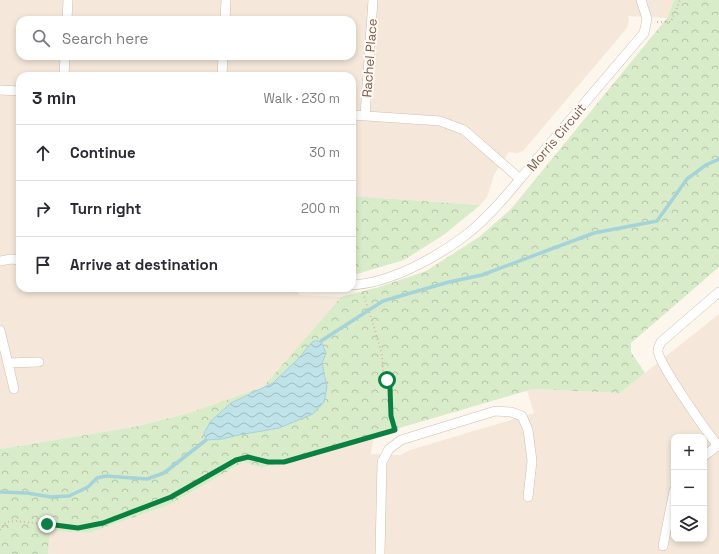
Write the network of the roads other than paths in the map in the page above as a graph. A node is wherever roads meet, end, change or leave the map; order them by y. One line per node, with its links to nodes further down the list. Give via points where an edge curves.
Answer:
1 (68, 0): 5 (street)
2 (226, 0): 6 (street)
3 (373, 0): 14 (street, Rachel Place)
4 (641, 0): 15 (street, Morris Circuit, via 647,19 644,33)
5 (67, 16)
6 (225, 16)
7 (65, 60): 9 (street)
8 (223, 60): 10 (street)
9 (64, 72)
10 (222, 72)
11 (0, 90): 12 (street)
12 (16, 91)
13 (356, 115): 14 (street, Morris Circuit)
14 (365, 116): 15 (street, Morris Circuit, via 440,121 464,130)
15 (520, 179): 18 (street, via 497,207 462,238 427,260 392,276)
16 (16, 260): 17 (street)
17 (0, 261)
18 (356, 285)
19 (719, 292): 24 (street, via 661,342 658,351 661,361 690,408)
20 (0, 330): 22 (street)
21 (39, 362): 22 (street)
22 (8, 363): 23 (street)
23 (14, 389)
24 (718, 446): 25 (street)
25 (707, 454)
26 (528, 497): 29 (street, via 532,461 528,430 522,416 495,411 401,440 389,449 382,462)
27 (671, 506): 28 (street)
28 (663, 546)
29 (380, 554)

